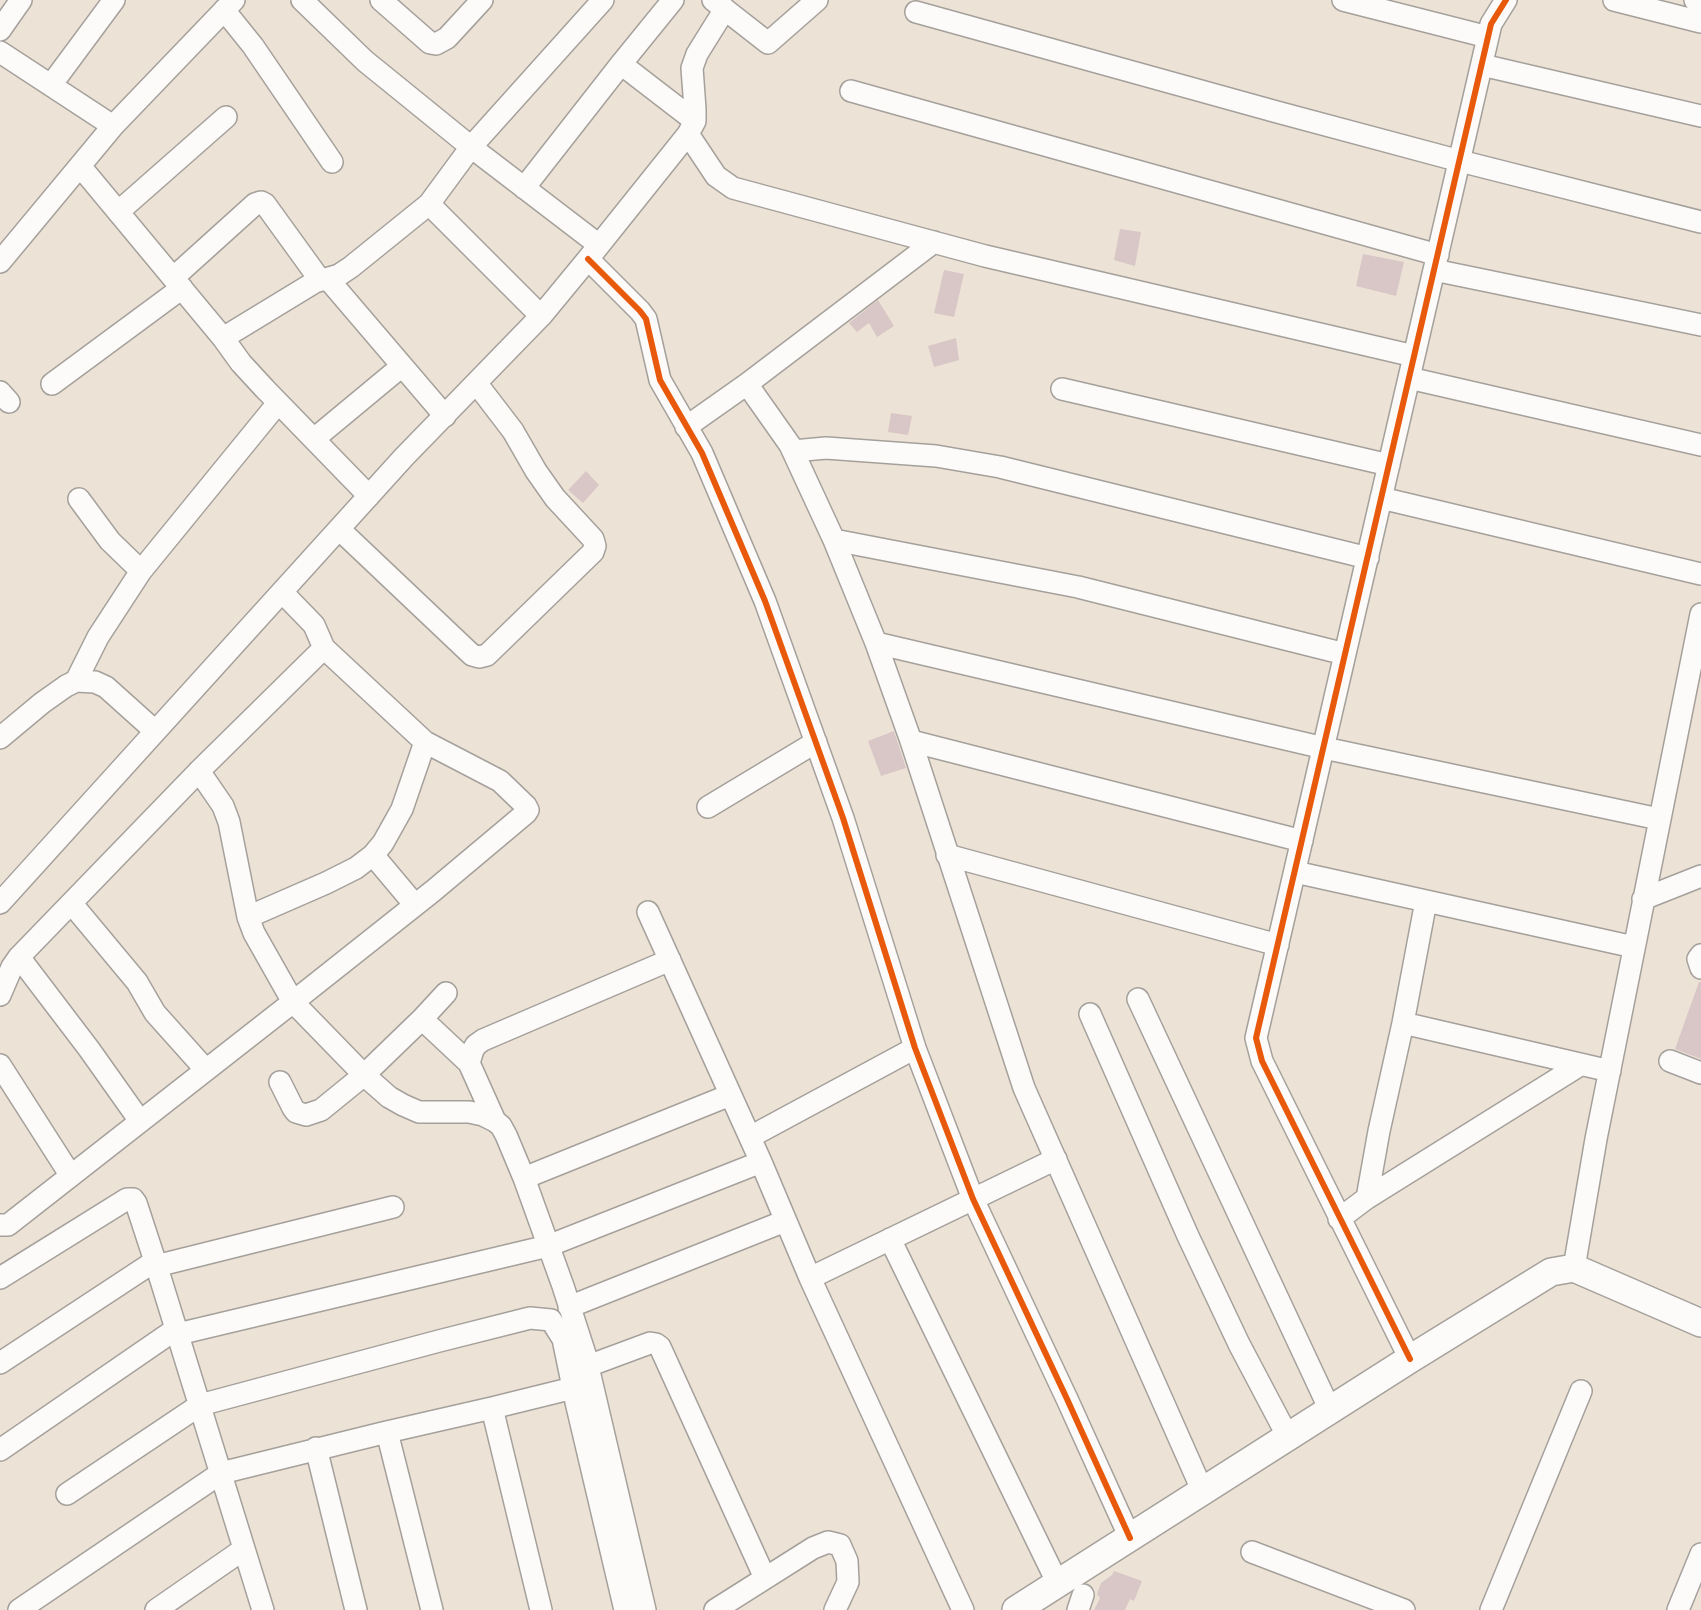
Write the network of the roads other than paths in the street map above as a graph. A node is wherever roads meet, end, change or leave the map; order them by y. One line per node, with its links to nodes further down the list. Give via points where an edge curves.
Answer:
1 (21, 0): 18 (street)
2 (114, 0): 23 (street)
3 (302, 0): 29 (street, via 365,61)
4 (381, 0): 5 (street, via 436,44 447,39)
5 (482, 0)
6 (603, 0): 29 (street)
7 (673, 0): 21 (street)
8 (817, 0): 14 (street, via 768,42)
9 (1343, 0): 19 (street)
10 (1506, 0): 19 (street)
11 (1614, 0): 17 (street)
12 (1695, 0): 15 (street)
13 (229, 5): 27 (street); 31 (street)
14 (719, 5): 28 (street, via 692,68 695,109)
15 (1701, 8)
16 (916, 12): 30 (street)
17 (1701, 22)
18 (0, 30)
19 (1488, 37): 22 (street)
20 (1, 54): 23 (street)
21 (621, 64): 28 (street); 33 (street)
22 (1482, 65): 25 (street); 30 (street)
23 (51, 85): 27 (street)
24 (851, 91): 40 (street)
25 (1701, 116)
26 (226, 117): 35 (street)
27 (113, 126): 32 (street)
28 (691, 128): 37 (street, via 716,176 734,188); 38 (street)
29 (471, 147): 33 (street); 34 (street)
30 (1460, 161): 36 (street); 40 (street)
31 (332, 162)
32 (80, 166): 35 (street); 39 (street)
33 (524, 188): 38 (street)
34 (429, 204): 41 (street, via 351,267); 43 (street)
35 (118, 212): 42 (street)
36 (1701, 222)
37 (934, 242): 46 (street); 51 (street)
38 (593, 252): 43 (street); 55 (street, via 646,319 660,380)
39 (0, 262)
40 (1436, 262): 44 (street); 46 (street)
41 (324, 280): 42 (street, via 261,202); 45 (street); 47 (street)
42 (178, 283): 45 (street); 49 (street)
43 (541, 316): 50 (street)
44 (1701, 325)
45 (223, 338): 53 (street)
46 (1414, 356): 48 (street)
47 (402, 366): 54 (street); 56 (street)
48 (1409, 378): 57 (street); 59 (street)
49 (52, 384)
50 (477, 384): 54 (street); 63 (street, via 513,431 555,498 592,539 592,552 487,655 479,657 472,656)
51 (747, 384): 55 (street); 58 (street)
52 (1062, 389): 59 (street)
53 (278, 403): 56 (street); 66 (street)
54 (444, 416): 60 (street)
55 (686, 427): 80 (street, via 702,453 765,601)
56 (314, 439): 60 (street)
57 (1701, 445)
58 (793, 450): 64 (street); 65 (street, via 826,448 936,456 979,464)
59 (1389, 465): 61 (street)
60 (369, 496): 63 (street)
61 (1381, 498): 65 (street); 67 (street)
62 (79, 500): 66 (street, via 110,541)
63 (339, 529): 68 (street)
64 (834, 540): 70 (street); 72 (street, via 1078,587)
65 (1368, 558): 72 (street)
66 (141, 571): 75 (street, via 98,637)
67 (1701, 574)
68 (282, 592): 71 (street, via 314,625); 76 (street)
69 (1701, 614): 73 (street)
70 (876, 643): 78 (street); 81 (street)
71 (324, 648): 79 (street); 82 (street)
72 (1345, 654): 81 (street)
73 (1692, 659): 74 (street); 84 (street)
74 (1701, 680)
75 (76, 681): 76 (street, via 106,687); 77 (street)
76 (155, 731): 92 (street)
77 (0, 738)
78 (911, 741): 85 (street); 87 (street)
79 (425, 742): 86 (street, via 402,809); 94 (street, via 500,781 528,810)
80 (816, 742): 83 (street); 110 (street)
81 (1324, 748): 84 (street); 85 (street)
82 (199, 771): 93 (street); 96 (street, via 229,822)
83 (708, 807)
84 (1659, 819): 90 (street)
85 (1302, 841): 88 (street)
86 (373, 855): 94 (street); 96 (street, via 326,883)
87 (947, 855): 97 (street); 124 (street, via 1024,1088)
88 (1295, 872): 91 (street); 97 (street)
89 (1701, 876): 90 (street)
90 (1643, 898): 98 (street)
91 (1426, 901): 98 (street); 109 (street)
92 (0, 903)
93 (72, 904): 100 (street); 115 (street, via 133,976 155,1013)
94 (415, 905): 106 (street)
95 (648, 912): 101 (street)
96 (248, 917): 106 (street)
97 (1278, 945): 131 (street, via 1256,1038 1262,1061)
98 (1634, 947): 116 (street)
99 (1701, 955): 102 (street)
100 (19, 957): 104 (street); 122 (street)
101 (670, 960): 112 (street, via 483,1040 473,1050); 120 (street)
102 (1701, 968)
103 (446, 993): 108 (street)
104 (0, 995)
105 (1138, 999): 150 (street)
106 (293, 1002): 115 (street); 118 (street)
107 (1090, 1014): 152 (street, via 1188,1236)
108 (422, 1019): 112 (street); 118 (street)
109 (1403, 1023): 114 (street); 128 (street)
110 (915, 1048): 123 (street); 129 (street)
111 (1670, 1061): 117 (street)
112 (470, 1063): 121 (street)
113 (0, 1065): 126 (street)
114 (1580, 1065): 116 (street); 128 (street)
115 (206, 1070): 122 (street)
116 (1610, 1071): 137 (street)
117 (1701, 1073)
118 (364, 1075): 119 (street, via 321,1110 306,1115 292,1108); 121 (street, via 389,1097 419,1112 469,1112)
119 (280, 1082)
120 (730, 1095): 123 (street); 127 (street)
121 (495, 1121): 127 (street, via 506,1135)
122 (140, 1122): 126 (street)
123 (750, 1137): 125 (street)
124 (1056, 1159): 129 (street); 156 (street)
125 (761, 1162): 132 (street); 135 (street)
126 (71, 1176): 133 (street, via 8,1225)
127 (524, 1178): 135 (street)
128 (1367, 1198): 131 (street)
129 (973, 1199): 134 (street); 158 (street)
130 (393, 1207): 136 (street)
131 (1339, 1219): 143 (street)
132 (784, 1221): 139 (street); 140 (street)
133 (0, 1224)
134 (890, 1239): 139 (street); 163 (street)
135 (548, 1246): 140 (street); 142 (street)
136 (156, 1263): 138 (street, via 136,1203 130,1198); 142 (street); 144 (street)
137 (1574, 1268): 141 (street); 143 (street, via 1551,1272)
138 (0, 1278)
139 (810, 1278): 174 (street)
140 (569, 1307): 145 (street)
141 (1701, 1323)
142 (177, 1331): 148 (street); 154 (street)
143 (1410, 1359): 150 (street)
144 (0, 1363)
145 (588, 1366): 162 (street, via 650,1343 660,1347); 171 (street)
146 (573, 1388): 148 (street, via 563,1339 551,1320 531,1318); 149 (street); 170 (street)
147 (1581, 1391): 177 (street)
148 (200, 1405): 155 (street); 157 (street)
149 (492, 1408): 151 (street); 169 (street)
150 (1330, 1410): 152 (street)
151 (387, 1432): 153 (street); 168 (street)
152 (1288, 1437): 156 (street)
153 (316, 1449): 155 (street); 167 (street)
154 (0, 1450)
155 (221, 1473): 159 (street); 164 (street)
156 (1203, 1492): 158 (street)
157 (67, 1494)
158 (1130, 1538): 163 (street)
159 (244, 1549): 165 (street); 166 (street)
160 (1252, 1552): 176 (street)
161 (1701, 1554): 178 (street)
162 (765, 1578): 172 (street); 173 (street, via 813,1548 828,1542 840,1545 847,1561 848,1582)
163 (1058, 1584): 175 (street)
164 (19, 1610)
165 (156, 1610)
166 (264, 1610)
167 (356, 1610)
168 (432, 1610)
169 (540, 1610)
170 (625, 1610)
171 (645, 1610)
172 (715, 1610)
173 (835, 1610)
174 (963, 1610)
175 (1016, 1610)
176 (1404, 1610)
177 (1491, 1610)
178 (1678, 1610)

